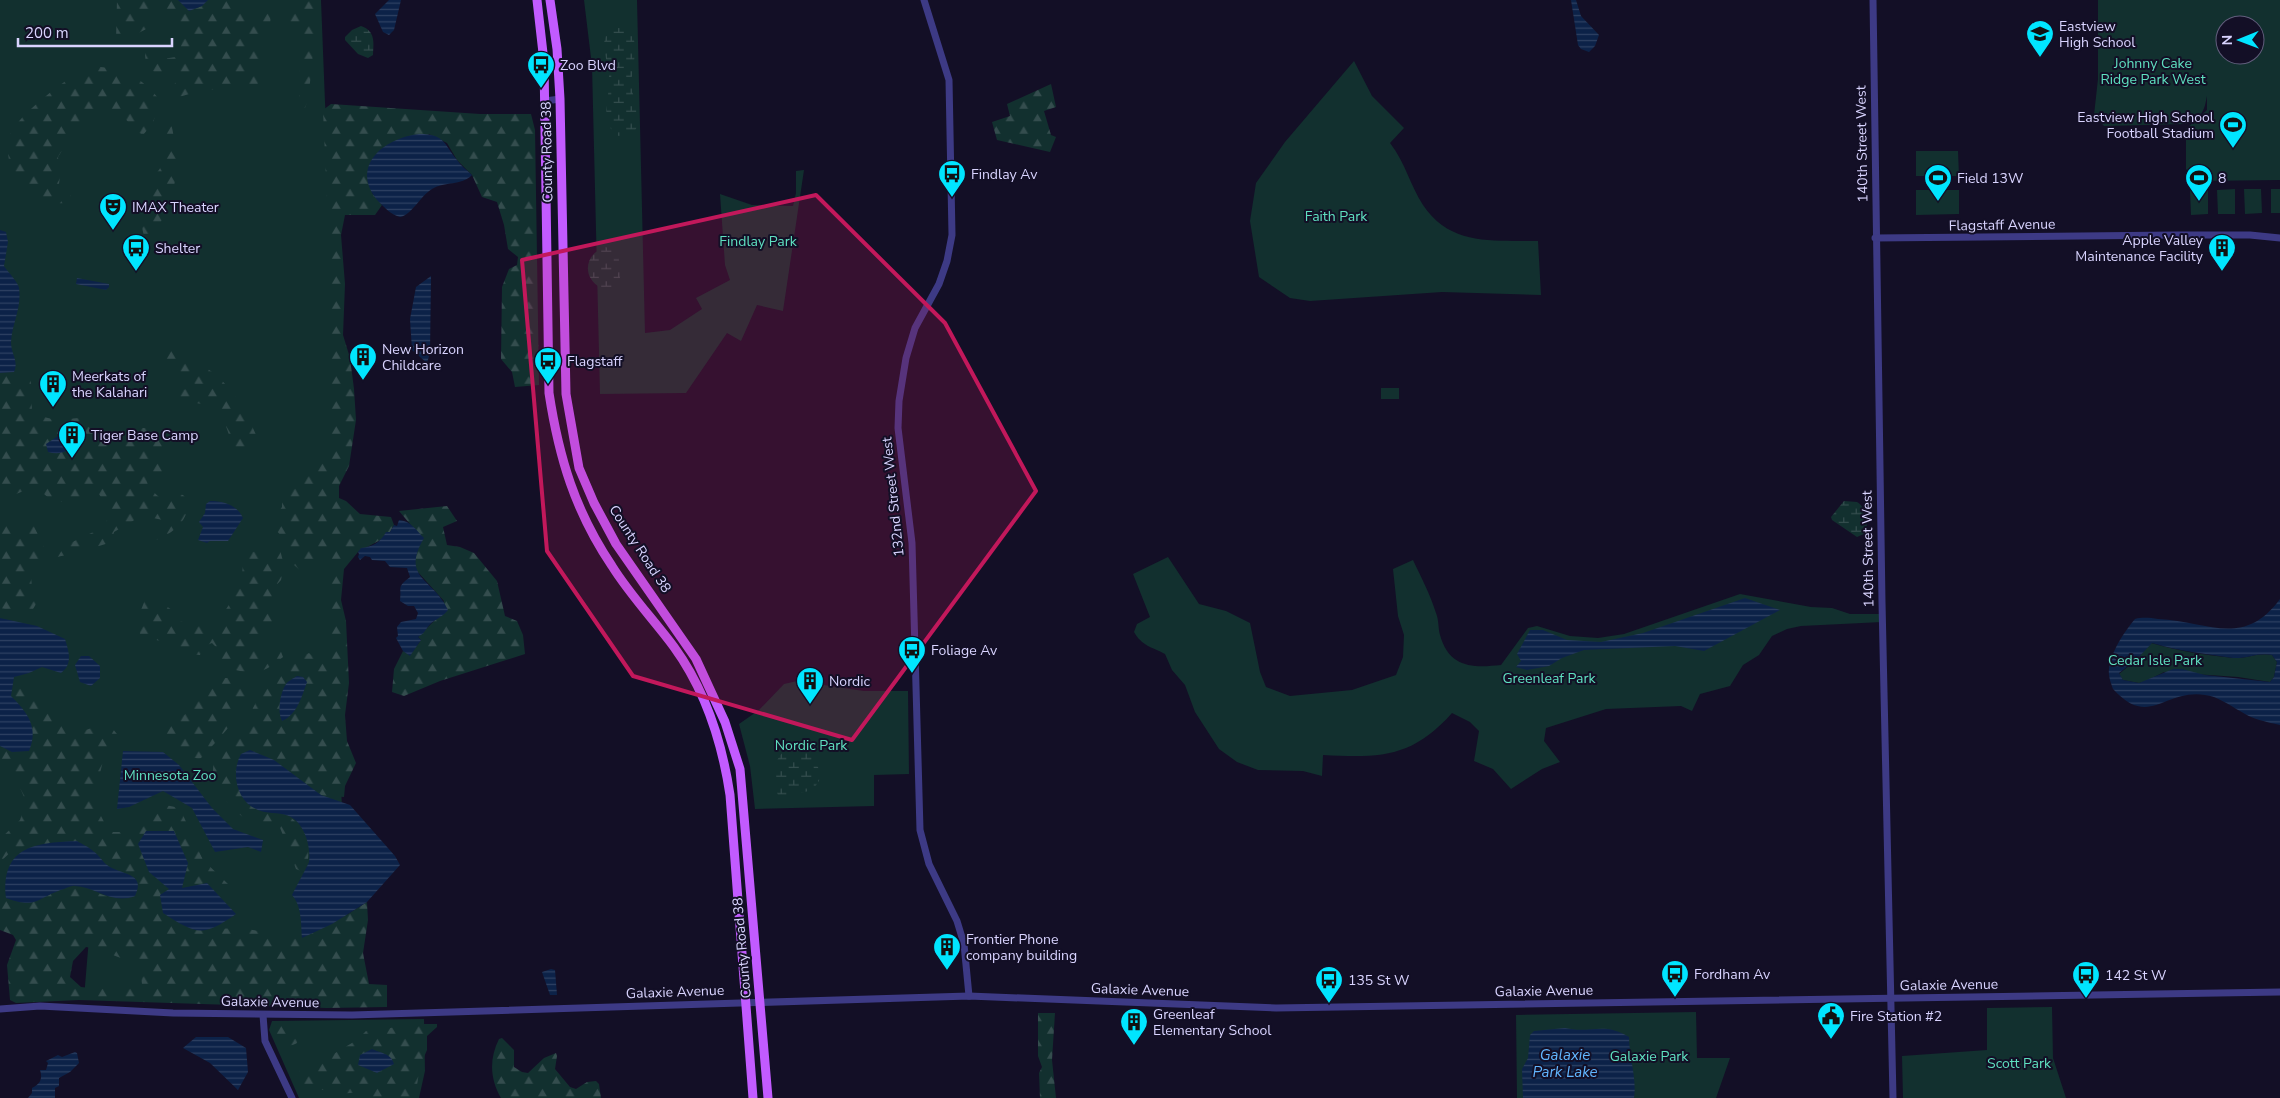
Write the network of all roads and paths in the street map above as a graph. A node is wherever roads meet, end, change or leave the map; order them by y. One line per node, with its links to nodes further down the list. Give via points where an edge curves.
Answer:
1 (537, 0): 6 (main road, County Road 38)
2 (550, 0): 5 (main road, County Road 38)
3 (924, 0): 10 (street, 132nd Street West, via 949,80 952,235 948,261 915,328 906,358 898,428 912,543 920,830 929,864 957,921 964,944)
4 (1872, 0): 7 (street, 140th Street West)
5 (560, 99): 6 (street); 13 (main road, County Road 38, via 566,394 579,468 616,544 696,659 730,737 740,769)
6 (546, 101): 12 (main road, County Road 38, via 550,393 556,438 586,522 612,566 675,648 691,674 715,727 730,794)
7 (1875, 238): 8 (street, Flagstaff Avenue, via 2250,235); 11 (street, 140th Street West)
8 (2280, 238)
9 (2280, 992): 11 (street, Galaxie Avenue)
10 (970, 996): 11 (street, Galaxie Avenue, via 1276,1008); 13 (street, Galaxie Avenue)
11 (1891, 998): 19 (street, 140th Street West)
12 (747, 1002): 13 (street, Galaxie Avenue); 15 (street, Galaxie Avenue, via 360,1015); 17 (main road, County Road 38)
13 (761, 1002): 18 (main road, County Road 38)
14 (0, 1009): 15 (street, Galaxie Avenue, via 40,1006)
15 (263, 1015): 16 (street, via 265,1041)
16 (292, 1098)
17 (754, 1098)
18 (768, 1098)
19 (1893, 1098)

